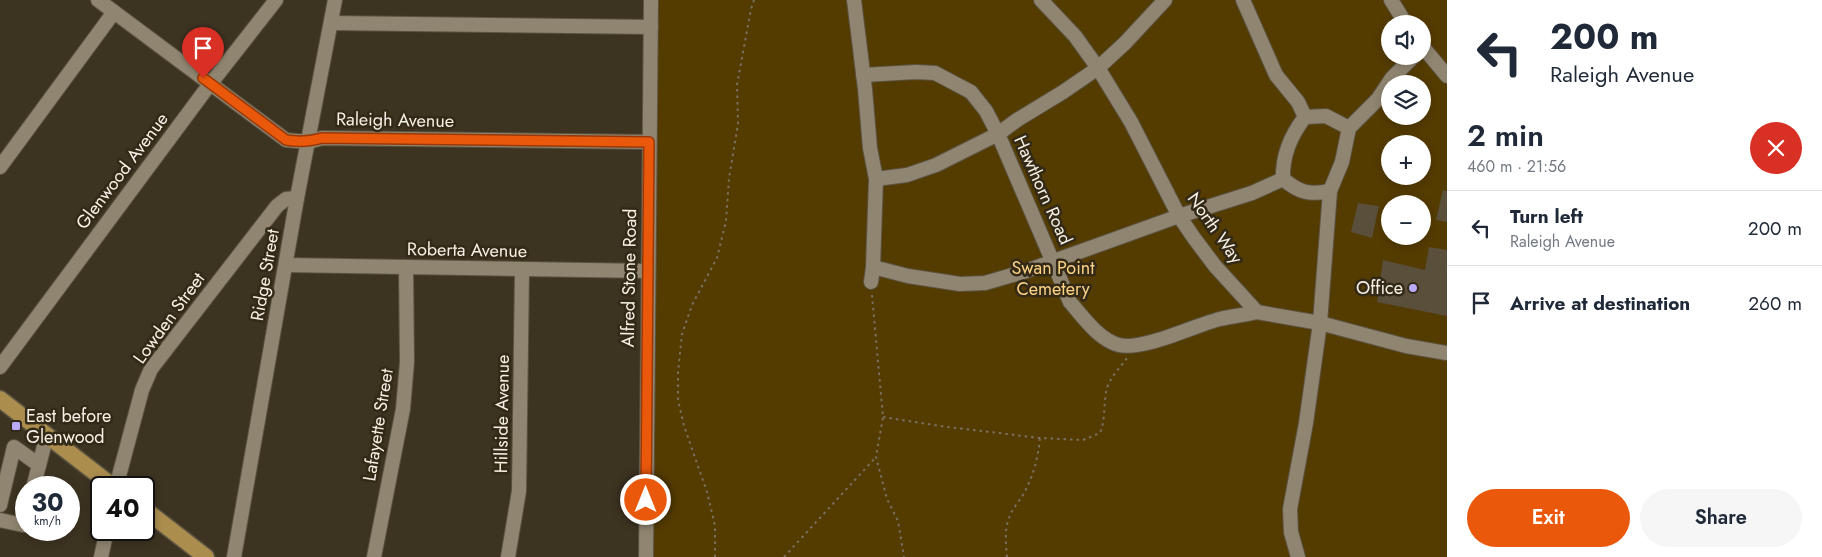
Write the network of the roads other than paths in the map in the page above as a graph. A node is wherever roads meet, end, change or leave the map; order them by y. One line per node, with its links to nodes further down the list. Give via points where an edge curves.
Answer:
1 (98, 0): 10 (street, Raleigh Avenue)
2 (276, 0): 19 (street, Glenwood Avenue)
3 (335, 0): 12 (street, Ridge Street)
4 (651, 0): 13 (street, Alfred Stone Road)
5 (854, 0): 17 (street)
6 (1041, 0): 16 (street, North Way)
7 (1165, 0): 16 (street)
8 (1243, 0): 20 (street, via 1276,75 1298,102)
9 (1391, 0): 11 (street)
10 (114, 12): 19 (street, Raleigh Avenue); 25 (street)
11 (1400, 15)
12 (331, 23): 13 (street); 23 (street, Ridge Street)
13 (651, 27): 24 (street, Alfred Stone Road)
14 (1431, 60): 18 (street)
15 (1405, 65): 21 (street)
16 (1098, 68): 22 (street); 30 (street, North Way, via 1131,122)
17 (863, 76): 22 (street, Hawthorn Road, via 916,72 935,74 971,92); 26 (street)
18 (1447, 76)
19 (210, 84): 23 (street, Raleigh Avenue, via 286,140); 41 (street, Glenwood Avenue)
20 (1305, 117): 21 (street, via 1326,116); 27 (street, via 1287,148)
21 (1349, 128): 28 (street, via 1342,162)
22 (998, 134): 26 (street, via 936,165 907,175); 31 (street, Hawthorn Road)
23 (308, 142): 24 (street, Raleigh Avenue, via 322,138); 29 (street, Ridge Street)
24 (649, 142): 36 (street, Alfred Stone Road)
25 (0, 166)
26 (876, 179): 33 (street)
27 (1283, 179): 28 (street, via 1295,189 1309,193); 30 (street)
28 (1330, 191): 39 (street)
29 (297, 198): 32 (street, Ridge Street); 47 (street, Lowden Street, via 286,199 277,206 152,369 142,390)
30 (1179, 216): 31 (street); 38 (street, North Way, via 1215,266)
31 (1053, 260): 33 (street, via 985,283 960,284); 38 (street, Hawthorn Road, via 1070,302 1087,322 1120,345 1171,336 1219,319)
32 (286, 265): 34 (street, Roberta Avenue); 55 (street, Ridge Street)
33 (873, 267): 37 (street)
34 (406, 268): 35 (street, Roberta Avenue); 56 (street, Lafayette Street, via 407,362 403,409)
35 (522, 270): 36 (street, Roberta Avenue); 57 (street, Hillside Avenue, via 520,481)
36 (648, 271): 58 (street, Alfred Stone Road)
37 (870, 282)
38 (1258, 312): 39 (street)
39 (1320, 323): 40 (street, via 1406,346); 59 (street, via 1290,509 1291,532)
40 (1447, 353)
41 (0, 367)
42 (0, 400): 43 (main road)
43 (47, 435): 44 (street); 46 (main road)
44 (39, 465): 45 (street); 48 (street, via 14,447)
45 (36, 476)
46 (100, 476)
47 (118, 476)
48 (0, 505)
49 (155, 518): 54 (main road)
50 (0, 520): 51 (street)
51 (15, 523)
52 (105, 541): 53 (street)
53 (101, 557)
54 (206, 557)
55 (234, 557)
56 (374, 557)
57 (508, 557)
58 (646, 557)
59 (1298, 557)

